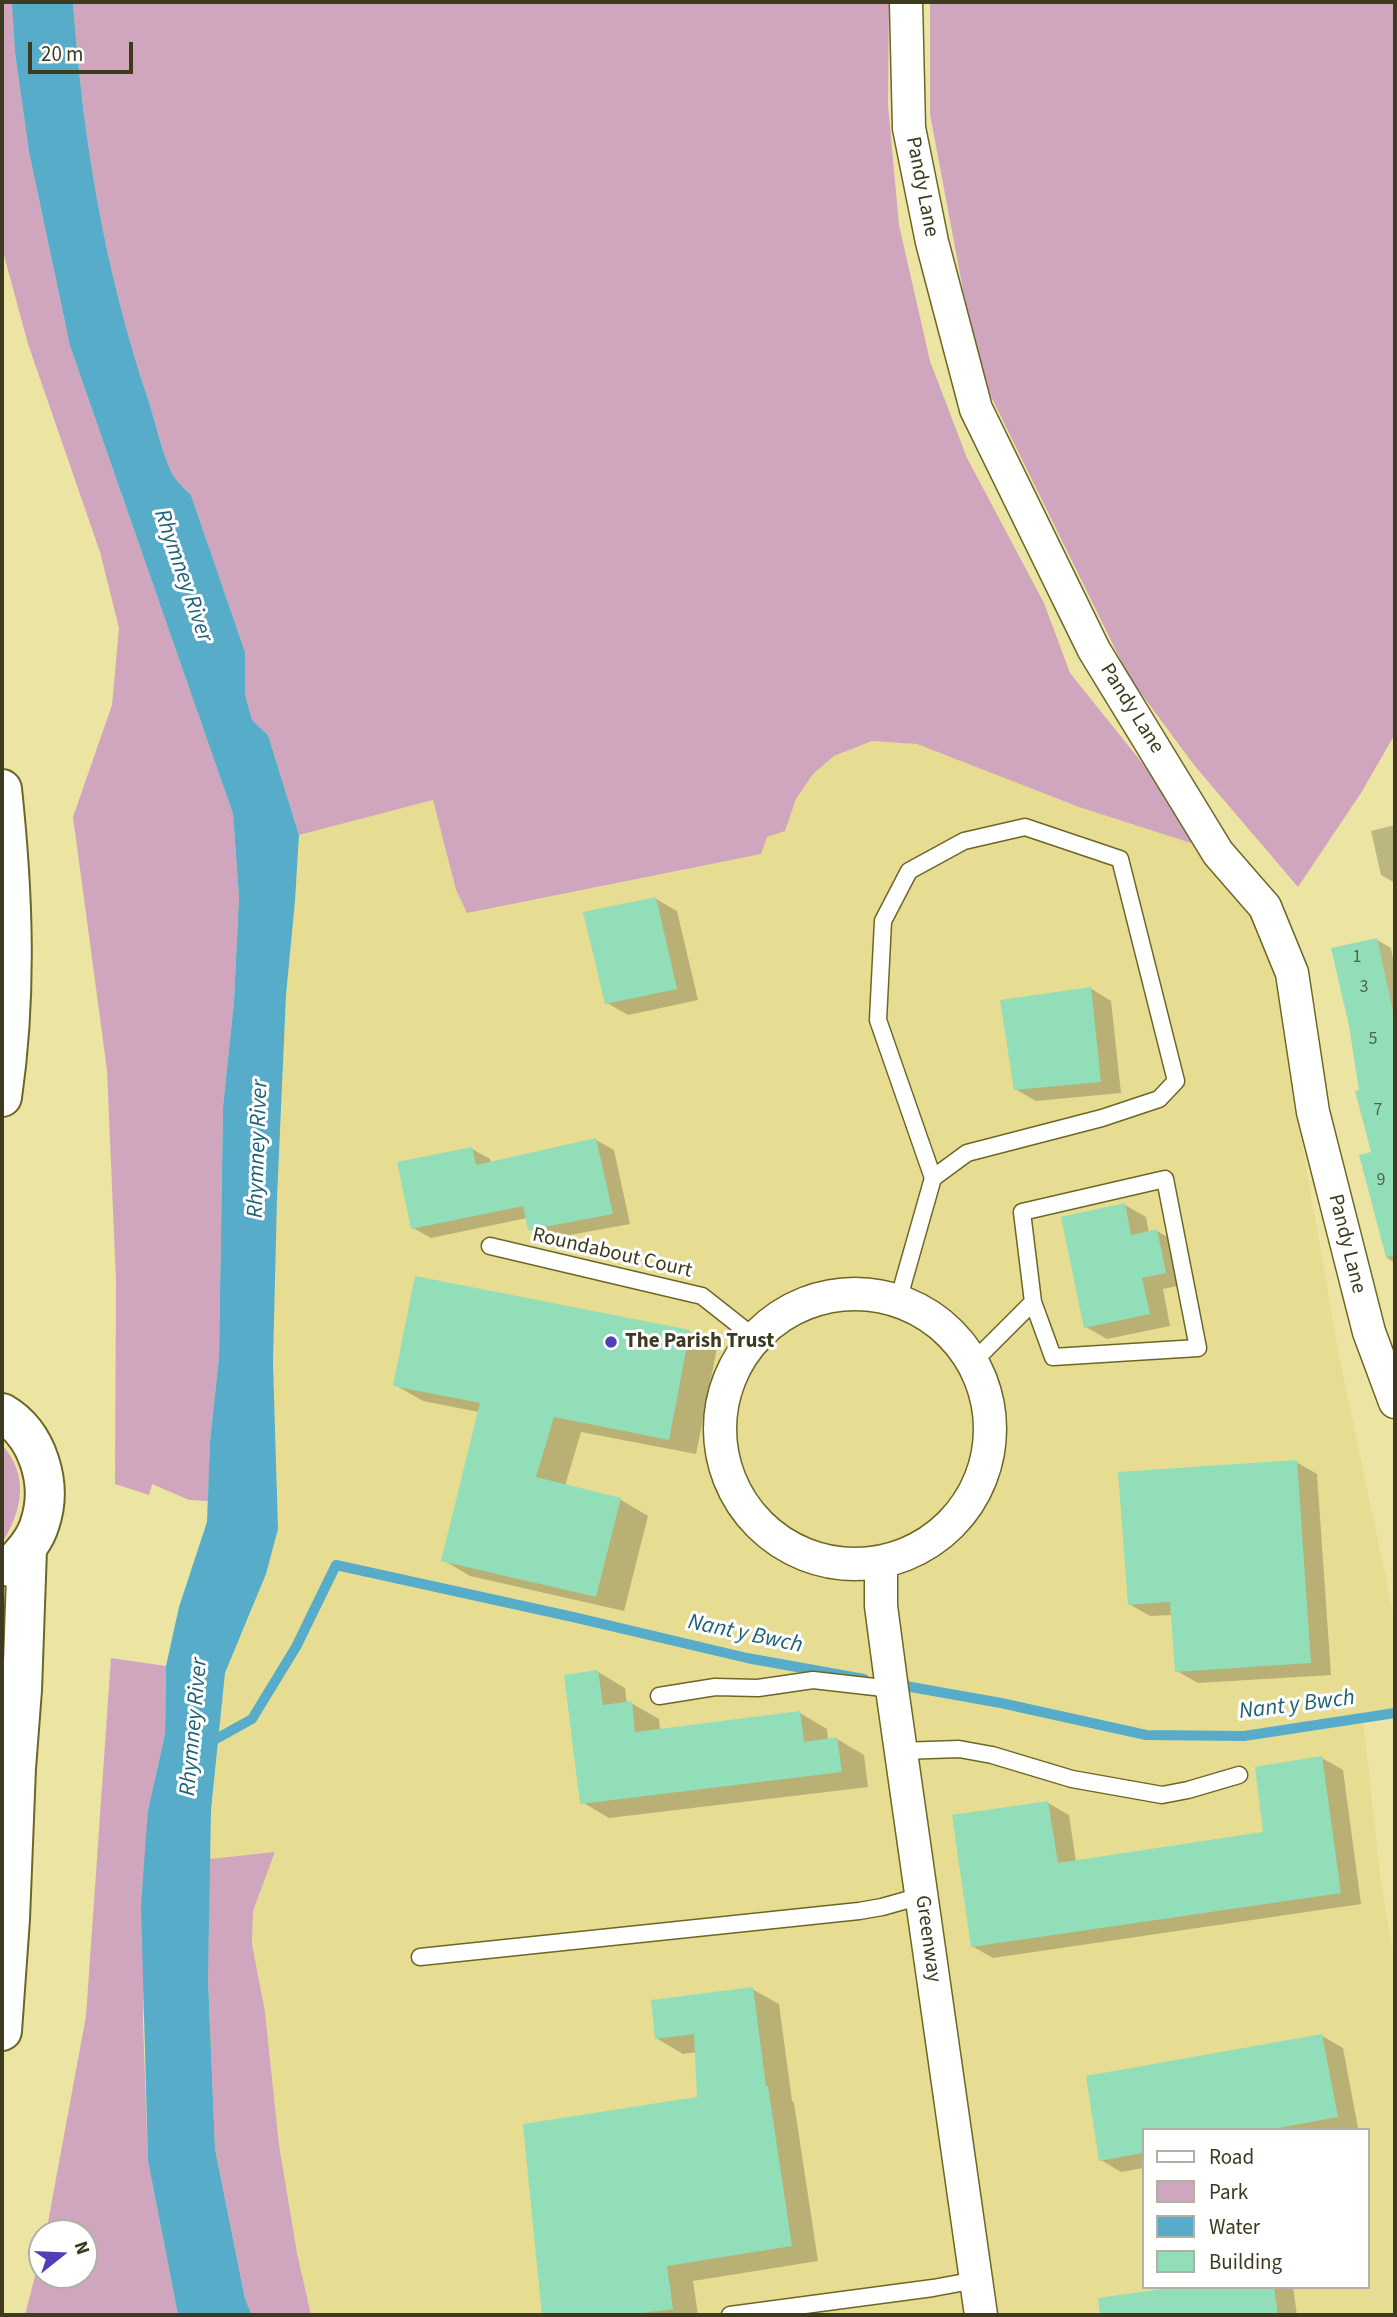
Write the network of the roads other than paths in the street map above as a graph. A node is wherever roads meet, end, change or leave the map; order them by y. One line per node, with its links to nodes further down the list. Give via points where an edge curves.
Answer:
1 (906, 2): 10 (street, Pandy Lane, via 909,128 932,242 976,409 1094,650 1218,853 1265,907 1292,973 1313,1112 1369,1332)
2 (2, 789): 3 (main road, via 13,939)
3 (2, 1097)
4 (933, 1178): 4 (lane, via 967,1153 1159,1099 1176,1082 1121,859 1025,827 964,841 909,871 883,921 878,1020); 6 (lane)
5 (490, 1247): 8 (lane, Roundabout Court, via 702,1296)
6 (898, 1301): 8 (street, via 869,1293 826,1295 787,1311); 9 (street, via 911,1304 947,1328)
7 (1033, 1302): 7 (lane, via 1022,1212 1165,1179 1198,1348 1053,1357); 9 (lane)
8 (754, 1337): 13 (street, via 731,1372 720,1413 721,1456 736,1495 762,1529 797,1552 838,1564)
9 (973, 1362): 13 (street, via 989,1402 990,1445 979,1486 955,1522 921,1548)
10 (1395, 1399)
11 (4, 1411): 12 (main road, via 28,1438 41,1465 45,1494 41,1523)
12 (14, 1561): 16 (main road, via 22,1690)
13 (881, 1563): 14 (street, Greenway, via 881,1606)
14 (892, 1689): 15 (lane, via 813,1680); 17 (street, Greenway)
15 (659, 1696)
16 (9, 1751): 21 (main road, via 10,1919)
17 (900, 1751): 18 (lane, via 960,1749 1072,1779 1162,1795); 19 (street, Greenway)
18 (1239, 1775)
19 (921, 1896): 20 (lane, via 859,1911); 22 (street, Greenway)
20 (420, 1957)
21 (2, 2031)
22 (976, 2280): 23 (lane); 24 (street, Greenway)
23 (730, 2315)
24 (981, 2315)

